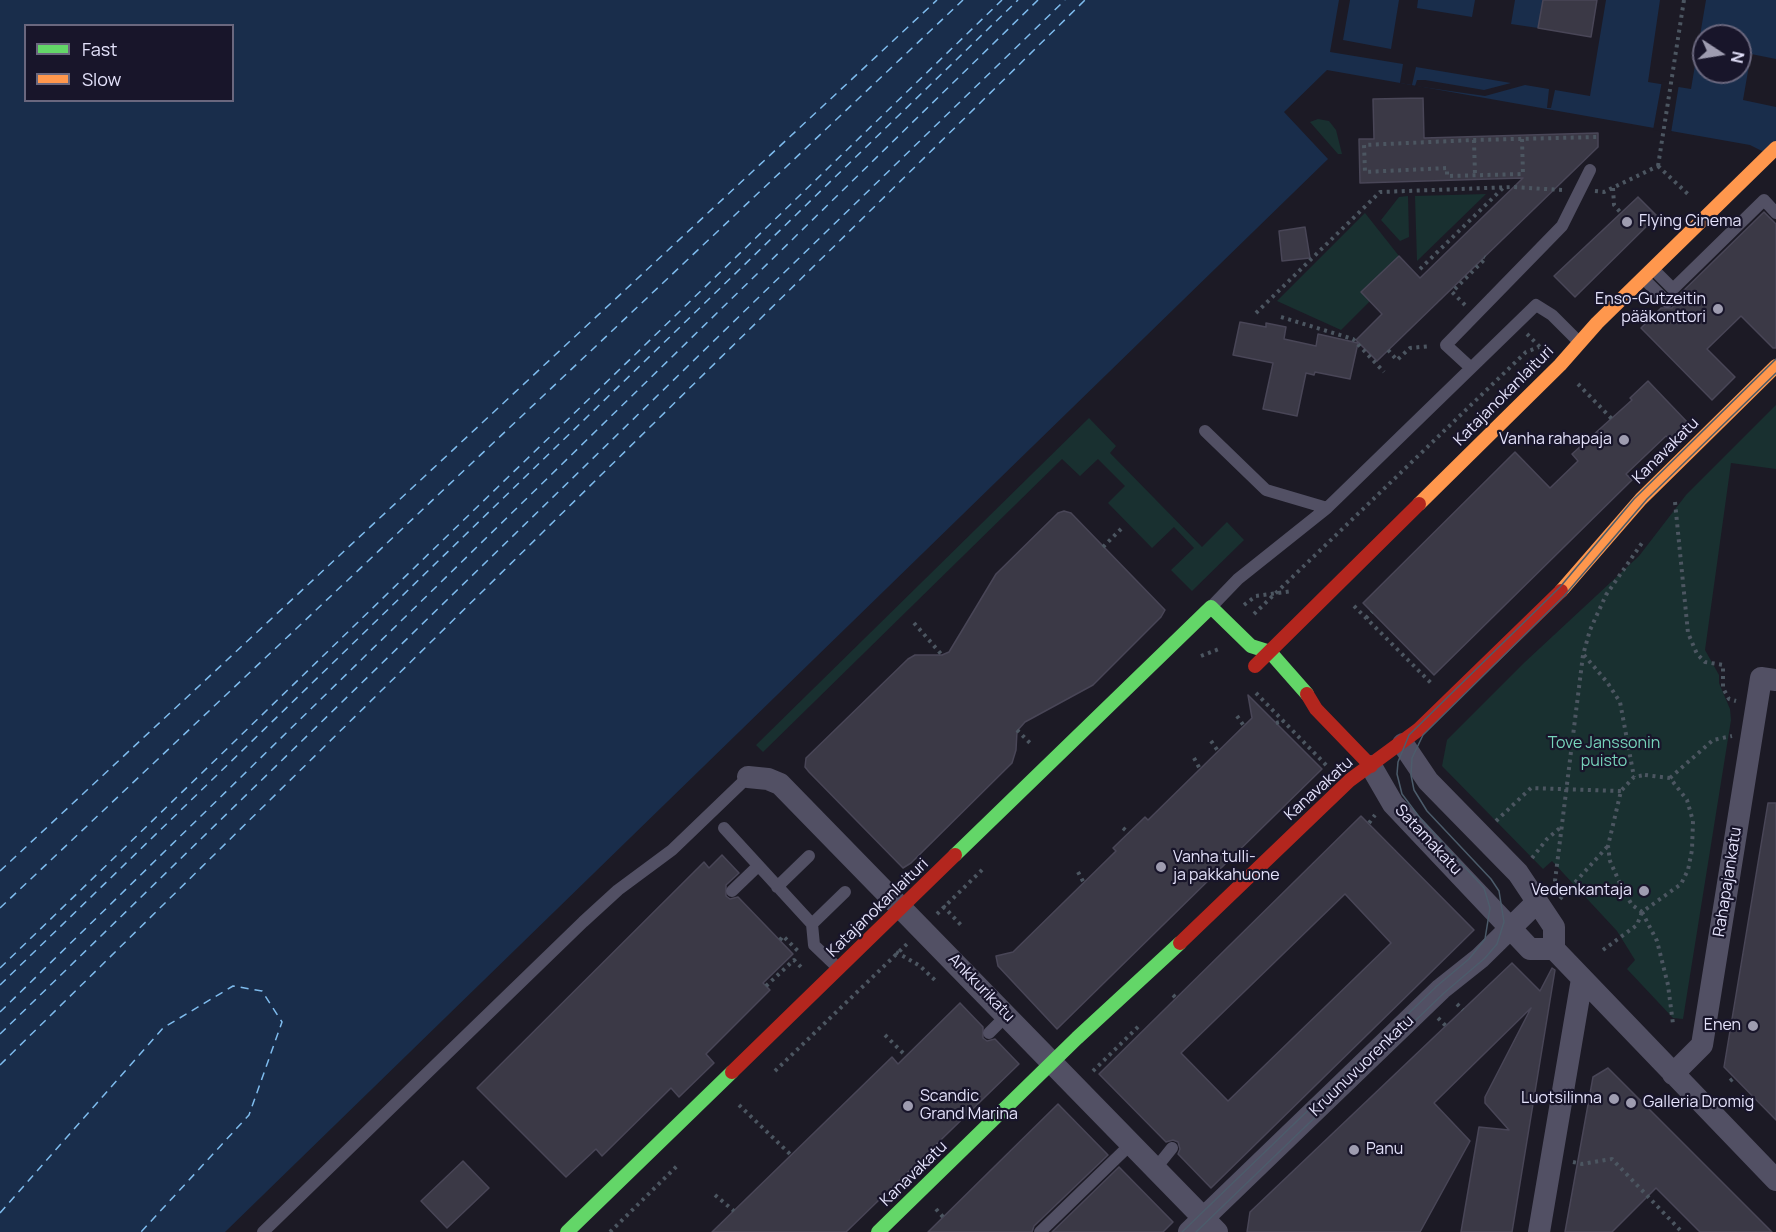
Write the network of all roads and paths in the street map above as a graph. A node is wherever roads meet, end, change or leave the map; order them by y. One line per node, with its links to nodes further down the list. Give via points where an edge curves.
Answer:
1 (1684, 0): 6 (path)
2 (1598, 137): 3 (path)
3 (1522, 139): 4 (path); 8 (path, via 1522,174)
4 (1474, 140): 8 (path); 8 (path, via 1364,145 1365,172 1447,168 1447,176)
5 (1773, 151): 18 (main road, Katajanokanlaituri)
6 (1658, 166): 10 (path); 12 (path)
7 (1590, 170): 13 (lane)
8 (1475, 175)
9 (1503, 187): 13 (path, via 1555,188); 17 (path); 20 (path, via 1380,192)
10 (1613, 188): 11 (path); 14 (path, via 1614,205)
11 (1604, 192)
12 (1688, 194)
13 (1577, 195): 21 (lane, via 1562,226)
14 (1621, 213)
15 (1776, 213): 18 (lane, via 1764,200 1673,289)
16 (1484, 256): 21 (path, via 1452,292)
17 (1420, 269)
18 (1648, 273): 19 (lane); 24 (main road, Katajanokanlaituri)
19 (1667, 302)
20 (1256, 313)
21 (1476, 316): 25 (lane)
22 (1281, 317): 31 (path, via 1353,339)
23 (1516, 325): 24 (lane, via 1536,305 1552,315); 26 (path); 30 (lane)
24 (1578, 342): 28 (main road, Katajanokanlaituri)
25 (1446, 345): 27 (path, via 1410,348 1397,360); 30 (lane)
26 (1540, 346): 28 (path); 45 (path, via 1526,352)
27 (1388, 350)
28 (1560, 365): 32 (path); 45 (main road, Katajanokanlaituri)
29 (1776, 366): 60 (main road, Kanavakatu, via 1641,499 1554,599)
30 (1471, 368): 35 (lane)
31 (1384, 372)
32 (1611, 419)
33 (1205, 431): 35 (lane, via 1266,490)
34 (1675, 501): 50 (path, via 1688,633 1705,662 1723,665 1723,688)
35 (1327, 508): 40 (lane, via 1238,579)
36 (1122, 528): 38 (path)
37 (1645, 539): 47 (path, via 1606,595)
38 (1103, 547)
39 (1353, 605): 42 (path)
40 (1211, 607): 45 (main road, Satamakatu); 92 (main road, Katajanokanlaituri)
41 (1372, 612): 42 (path)
42 (1366, 618): 49 (path)
43 (914, 623): 46 (path)
44 (1216, 651): 45 (path)
45 (1255, 654): 52 (main road, Satamakatu, via 1304,688)
46 (942, 655)
47 (1583, 655): 69 (path, via 1620,702); 71 (path)
48 (1768, 679): 118 (street, Rahapajankatu, via 1702,1046)
49 (1432, 683)
50 (1729, 699)
51 (1299, 704): 52 (main road, Satamakatu)
52 (1316, 709): 66 (main road, Satamakatu)
53 (1237, 716): 56 (path)
54 (1284, 721): 55 (path)
55 (1276, 723)
56 (1244, 726)
57 (1017, 730): 61 (path)
58 (1733, 736): 70 (path, via 1713,740)
59 (1211, 741): 62 (path)
60 (1403, 744): 66 (main road, Kanavakatu); 89 (street, via 1428,781 1518,873)
61 (1035, 748)
62 (1218, 751)
63 (1316, 754): 64 (path)
64 (1309, 756)
65 (1194, 758): 67 (path)
66 (1371, 766): 96 (street, Satamakatu, via 1393,804); 115 (main road, Kanavakatu, via 1350,780)
67 (1200, 769)
68 (748, 777): 92 (street, Ankkurikatu, via 780,784); 133 (lane, via 672,850 597,909)
69 (1634, 777): 70 (path); 72 (path)
70 (1670, 778): 93 (path, via 1687,800 1693,822 1688,870 1681,884)
71 (1566, 790): 72 (path); 75 (path, via 1530,788); 76 (path)
72 (1621, 791): 80 (path)
73 (1376, 815): 74 (path)
74 (1369, 823)
75 (1493, 824)
76 (1562, 826): 82 (path); 89 (path)
77 (724, 828): 83 (lane)
78 (1123, 828): 79 (path)
79 (1129, 833)
80 (1608, 846): 90 (path); 93 (path, via 1622,888 1632,905)
81 (809, 856): 86 (lane)
82 (1530, 862)
83 (758, 866): 86 (lane); 87 (lane)
84 (1078, 872): 85 (path)
85 (1084, 883)
86 (777, 887): 94 (lane)
87 (732, 891)
88 (844, 892): 94 (lane)
89 (1546, 896): 96 (street, Kruunuvuorenkatu); 99 (street, via 1554,927)
90 (1560, 899)
91 (937, 901): 95 (path)
92 (902, 906): 97 (main road, Katajanokanlaituri); 109 (street, Ankkurikatu)
93 (1642, 912): 100 (path, via 1637,925); 111 (path, via 1657,941)
94 (812, 924): 103 (lane, via 814,945)
95 (962, 925)
96 (1510, 928): 99 (street, Satamakatu, via 1530,949); 131 (street, Kruunuvuorenkatu, via 1441,989)
97 (874, 934): 101 (path); 103 (main road, Katajanokanlaituri)
98 (913, 938): 101 (path)
99 (1554, 949): 104 (street)
100 (1603, 950)
101 (897, 953): 105 (path, via 920,966); 117 (path)
102 (794, 960): 106 (path)
103 (839, 969): 134 (main road, Katajanokanlaituri)
104 (1582, 979): 118 (street); 125 (street)
105 (938, 984)
106 (766, 986)
107 (1457, 1004): 108 (path)
108 (1463, 1010)
109 (1007, 1015): 112 (lane); 115 (street, Ankkurikatu)
110 (1141, 1024): 116 (path)
111 (1673, 1024)
112 (989, 1034)
113 (885, 1035): 114 (path)
114 (906, 1056)
115 (1053, 1061): 122 (street, Ankkurikatu); 136 (main road, Kanavakatu)
116 (1094, 1071)
117 (773, 1073)
118 (1673, 1074): 128 (street)
119 (748, 1097): 120 (path)
120 (739, 1105): 121 (path); 124 (path)
121 (734, 1110)
122 (1132, 1143): 127 (street, Ankkurikatu); 137 (lane)
123 (1172, 1148): 127 (lane)
124 (791, 1155)
125 (1552, 1158): 132 (path, via 1582,1164 1611,1159); 138 (street)
126 (678, 1165): 135 (path)
127 (1156, 1168): 131 (street, Ankkurikatu)
128 (1776, 1180)
129 (715, 1195): 130 (path)
130 (734, 1211)
131 (1204, 1227)
132 (1680, 1230)
133 (263, 1232)
134 (567, 1232)
135 (610, 1232)
136 (878, 1232)
137 (1040, 1232)
138 (1539, 1232)

